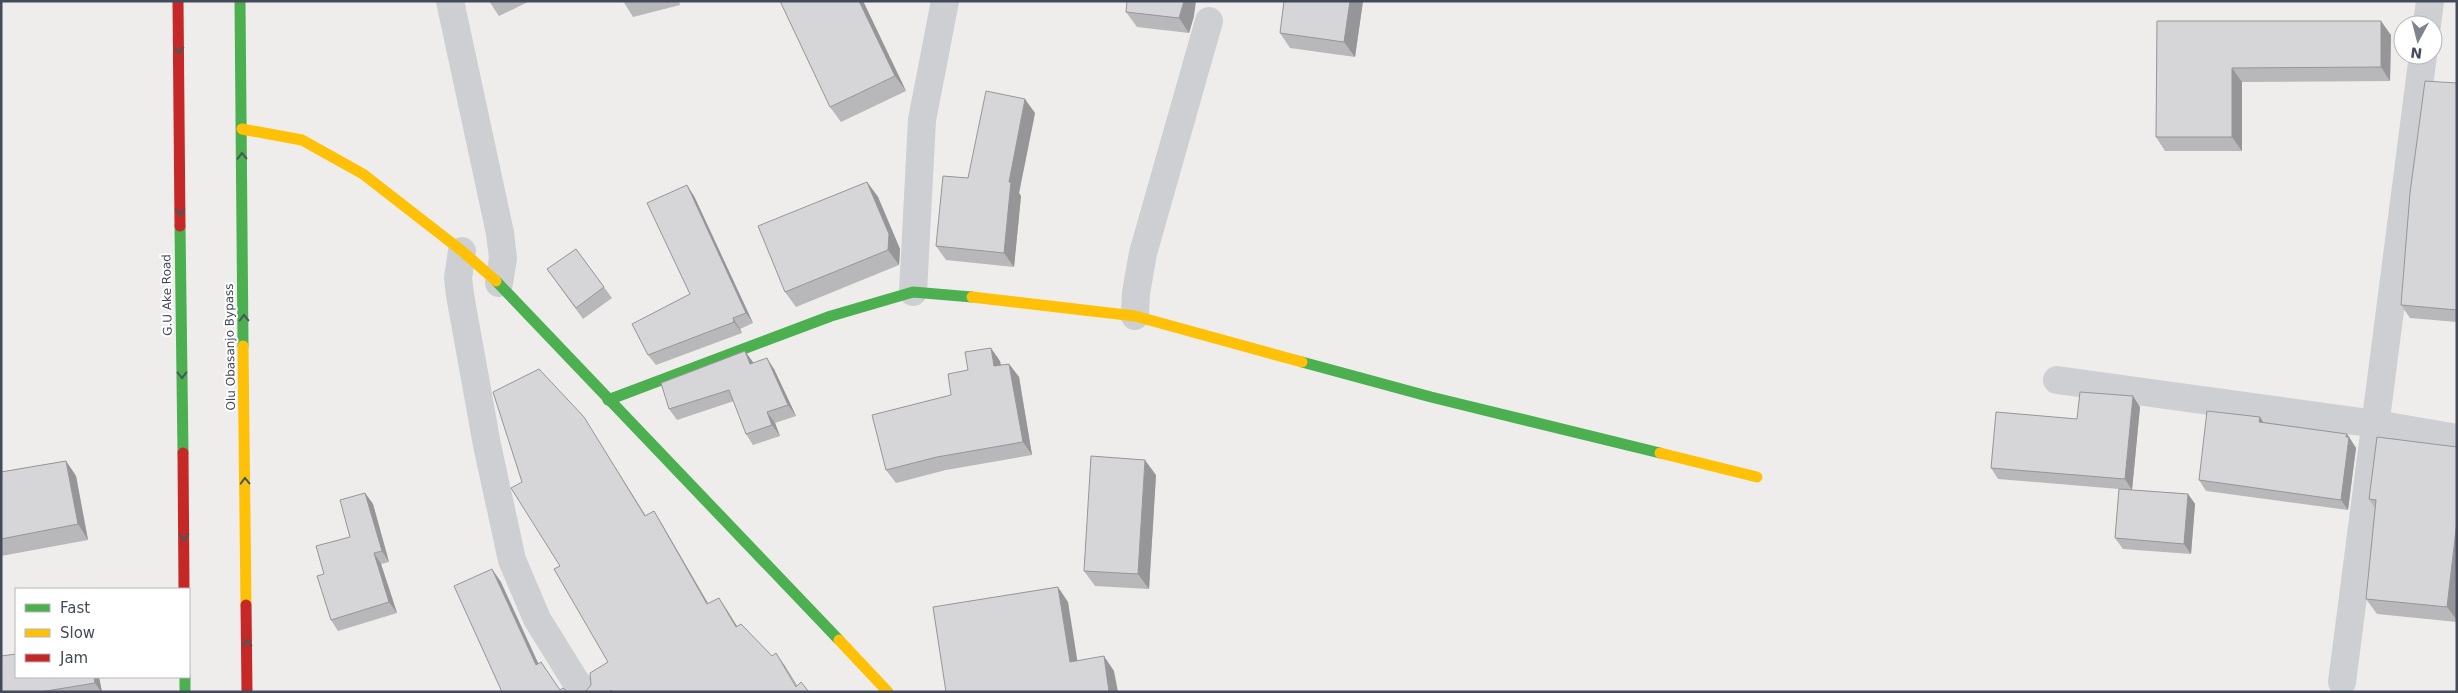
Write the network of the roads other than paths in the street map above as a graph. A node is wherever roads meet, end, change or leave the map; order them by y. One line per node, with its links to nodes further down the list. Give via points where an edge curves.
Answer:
1 (178, 1): 19 (street, G.U Ake Road, one-way to 19)
2 (240, 1): 9 (street, Olu Obasanjo Bypass)
3 (450, 1): 11 (street, via 500,233 503,258)
4 (945, 1): 12 (street, via 922,120)
5 (2430, 1): 6 (street)
6 (2428, 15)
7 (1209, 21): 13 (street, via 1143,253)
8 (2423, 65): 16 (street)
9 (242, 129): 10 (street, via 310,144 364,174); 23 (street, Olu Obasanjo Bypass, one-way to 9)
10 (462, 251): 11 (street); 24 (street, via 458,278 460,295 512,560 537,618)
11 (498, 283): 15 (street)
12 (913, 292): 13 (street, via 1004,299); 15 (street, via 832,316)
13 (1135, 316): 18 (street, via 1431,396)
14 (2057, 380): 16 (street)
15 (608, 400): 25 (street)
16 (2376, 424): 17 (street); 21 (street)
17 (2457, 438)
18 (1757, 477)
19 (184, 588)
20 (185, 678): 22 (street)
21 (2342, 682)
22 (185, 692)
23 (247, 692)
24 (585, 692)
25 (888, 692)

